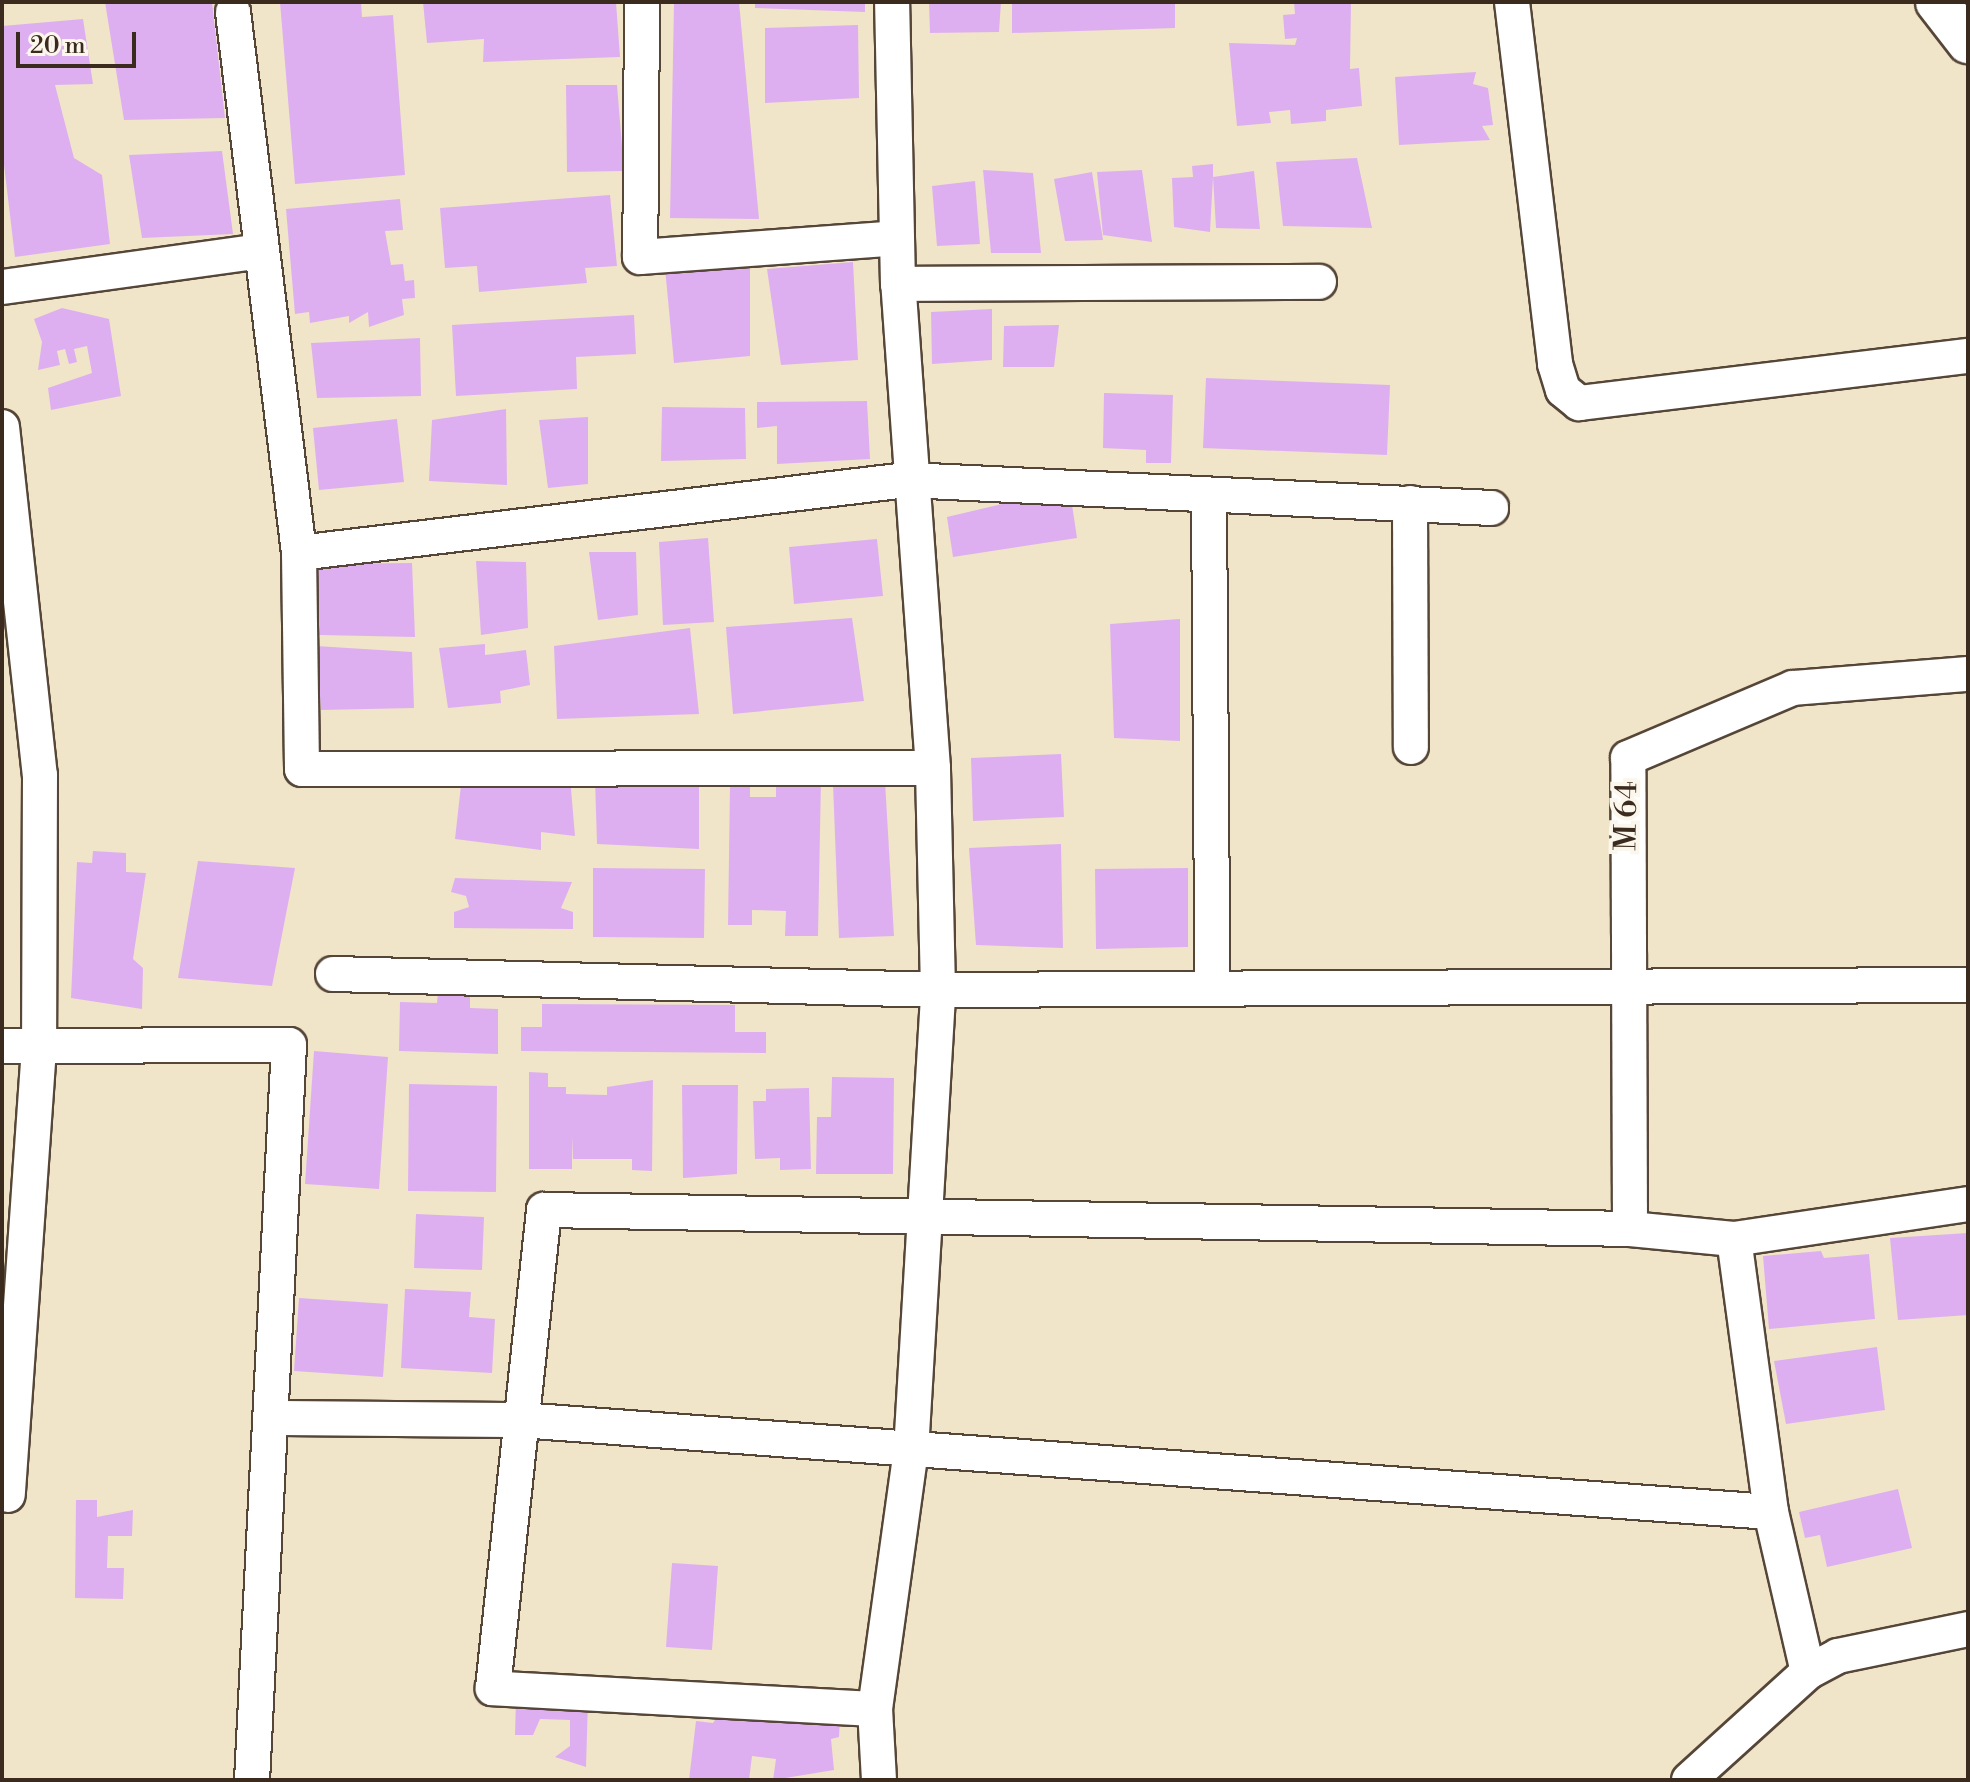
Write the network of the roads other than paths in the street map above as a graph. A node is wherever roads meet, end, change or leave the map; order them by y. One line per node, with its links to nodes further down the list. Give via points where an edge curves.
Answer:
1 (642, 2): 7 (street, via 640,257)
2 (892, 2): 7 (street)
3 (1512, 2): 12 (street, via 1555,364 1563,390 1579,403)
4 (1937, 2): 6 (street)
5 (233, 12): 8 (street)
6 (1968, 42)
7 (896, 238): 10 (street)
8 (262, 251): 11 (street); 19 (street)
9 (1319, 282): 10 (street)
10 (898, 284): 15 (street)
11 (2, 287)
12 (1968, 356)
13 (2, 427): 14 (street)
14 (2, 434): 29 (street, via 40,775)
15 (907, 480): 16 (street); 19 (street); 22 (street)
16 (1209, 497): 17 (street); 26 (street)
17 (1410, 503): 18 (street); 21 (street)
18 (1491, 508)
19 (299, 553): 22 (street, via 302,769)
20 (1968, 674): 25 (street, M 64, via 1793,688 1628,758)
21 (1411, 747)
22 (933, 768): 27 (street)
23 (333, 974): 27 (street)
24 (1968, 985): 25 (street)
25 (1624, 987): 26 (street); 32 (street, M 64)
26 (1212, 988): 27 (street)
27 (938, 990): 31 (street)
28 (2, 1046): 29 (street)
29 (39, 1048): 34 (street, via 289,1045); 37 (street)
30 (1968, 1204): 33 (street)
31 (926, 1220): 32 (street); 35 (street, via 544,1210); 36 (street)
32 (1630, 1229): 33 (street)
33 (1734, 1239): 38 (street)
34 (270, 1418): 35 (street); 43 (street)
35 (520, 1420): 36 (street); 41 (street, via 493,1688)
36 (911, 1451): 38 (street); 41 (street)
37 (8, 1495)
38 (1771, 1512): 40 (street)
39 (1968, 1629): 40 (street, via 1838,1656)
40 (1808, 1672): 44 (street)
41 (875, 1709): 42 (street)
42 (878, 1772)
43 (252, 1776)
44 (1689, 1780)

